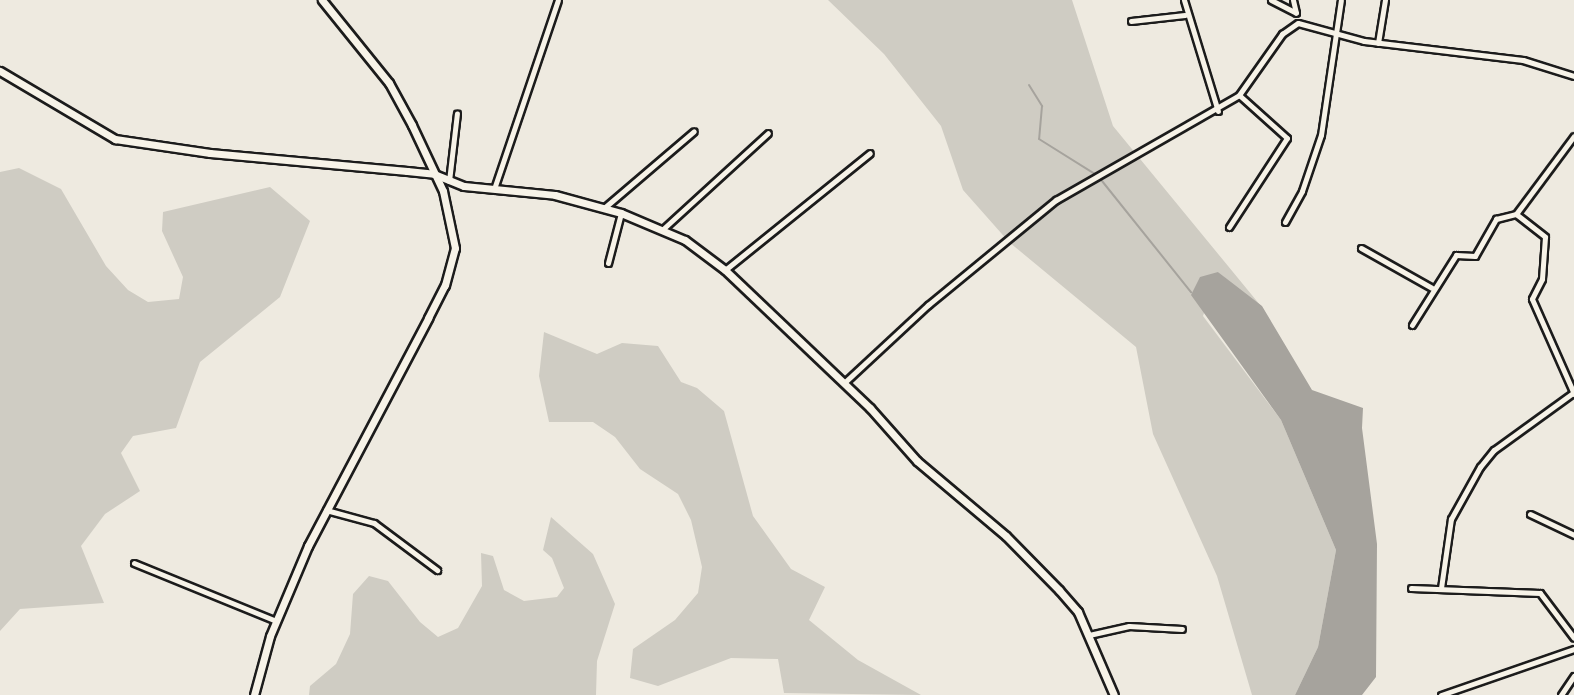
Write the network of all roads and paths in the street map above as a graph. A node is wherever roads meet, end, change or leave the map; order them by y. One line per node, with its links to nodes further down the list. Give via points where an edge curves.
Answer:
1 (322, 0): 23 (street, via 389,83)
2 (558, 0): 25 (street)
3 (1184, 0): 9 (street)
4 (1271, 0): 8 (street)
5 (1293, 0): 8 (street)
6 (1341, 0): 12 (street)
7 (1385, 0): 13 (street)
8 (1296, 13): 11 (street)
9 (1185, 15): 10 (street); 17 (street)
10 (1131, 21)
11 (1298, 23): 12 (street); 16 (street, via 1282,34)
12 (1337, 34): 13 (street); 29 (street, via 1321,135 1302,191)
13 (1378, 43): 15 (street, via 1523,60)
14 (0, 71): 23 (street, via 115,139 210,153)
15 (1574, 76)
16 (1239, 95): 17 (street); 30 (street, via 1287,138)
17 (1218, 111): 37 (street, via 1056,200 928,305)
18 (457, 113): 24 (street)
19 (694, 131): 26 (street)
20 (768, 133): 31 (street)
21 (1574, 136): 28 (street)
22 (870, 153): 34 (street)
23 (434, 174): 24 (street); 39 (street, via 454,231 455,248 444,285)
24 (449, 181): 25 (street)
25 (495, 186): 26 (street)
26 (604, 208): 27 (street)
27 (621, 212): 31 (street); 33 (street)
28 (1516, 214): 35 (street, via 1496,219 1475,256 1456,255); 38 (street, via 1545,237 1542,279 1532,299)
29 (1284, 222)
30 (1229, 227)
31 (663, 229): 34 (street)
32 (1361, 248): 35 (street)
33 (608, 263)
34 (725, 270): 37 (street)
35 (1432, 288): 36 (street)
36 (1412, 325)
37 (844, 383): 48 (street, via 917,461 1006,537 1059,590)
38 (1574, 393): 45 (street, via 1494,450 1480,467 1451,519)
39 (326, 510): 43 (street, via 374,523); 46 (street)
40 (1530, 514): 41 (street)
41 (1574, 535)
42 (134, 563): 46 (street)
43 (438, 570)
44 (1411, 588): 45 (street)
45 (1441, 588): 49 (street, via 1540,593)
46 (276, 621): 52 (street)
47 (1182, 629): 48 (street, via 1129,626)
48 (1089, 635): 53 (street)
49 (1574, 638)
50 (1574, 649): 54 (street)
51 (1574, 676): 55 (street)
52 (254, 695)
53 (1114, 695)
54 (1441, 695)
55 (1561, 695)

